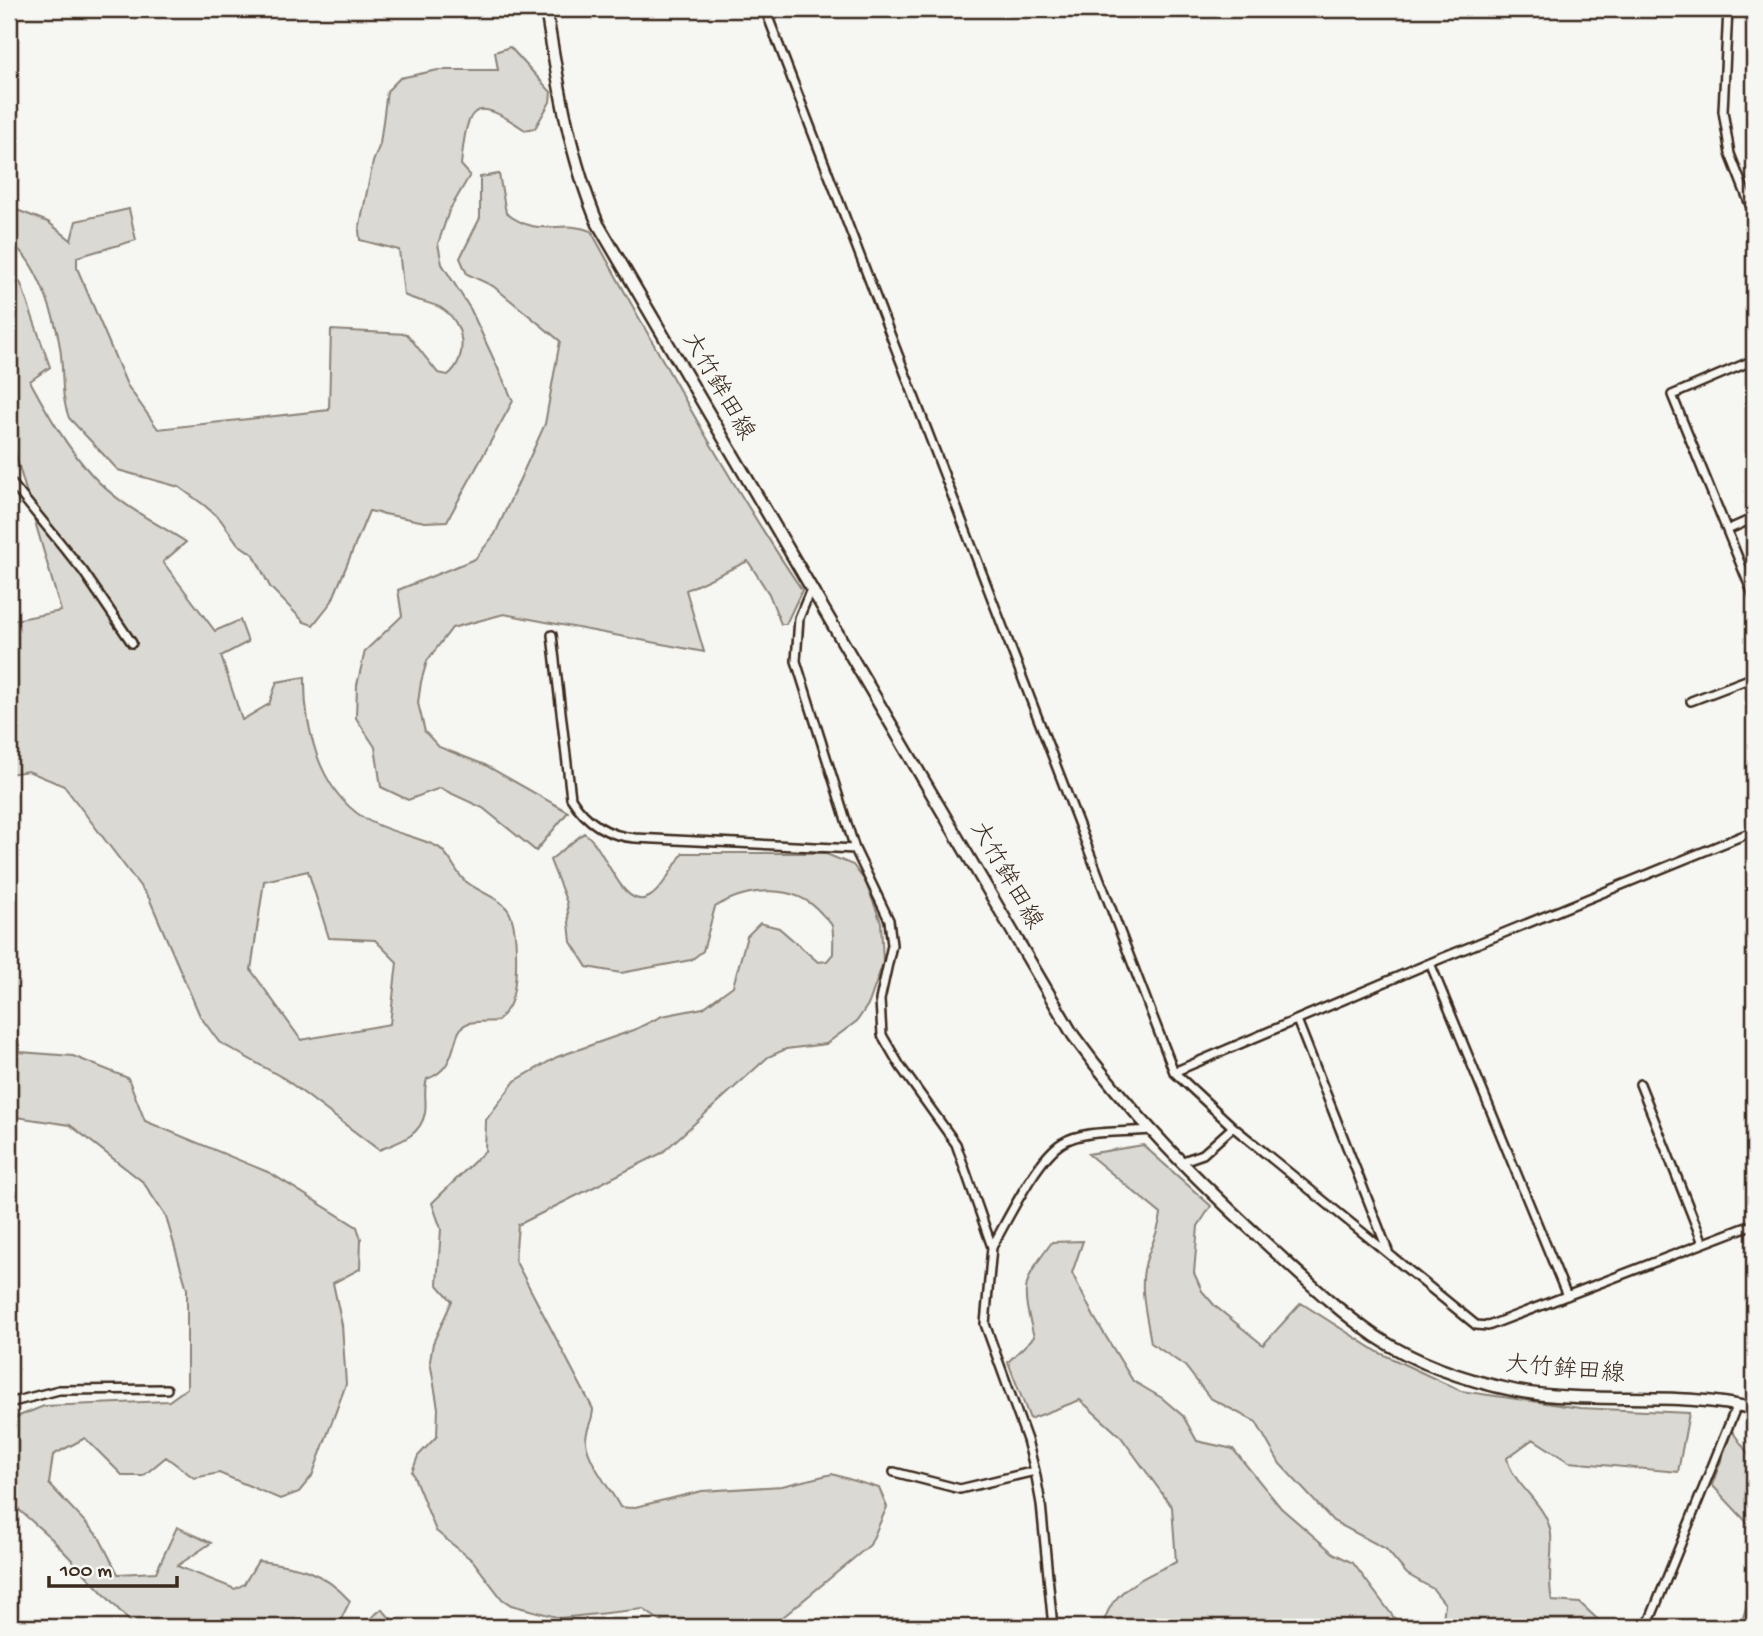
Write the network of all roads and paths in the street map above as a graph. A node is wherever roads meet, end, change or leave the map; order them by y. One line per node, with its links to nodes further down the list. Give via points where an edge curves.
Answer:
1 (546, 9): 11 (main road, 大竹鉾田線, via 566,127 598,224)
2 (765, 9): 5 (street)
3 (1728, 9): 4 (street, via 1723,111 1730,154)
4 (1754, 215)
5 (853, 238): 6 (street); 21 (street)
6 (850, 253)
7 (1754, 360): 10 (street, via 1672,396)
8 (9, 481): 14 (street, via 83,571)
9 (1754, 518): 10 (street)
10 (1727, 530): 12 (street)
11 (811, 589): 18 (street, via 799,618 796,662); 24 (main road, 大竹鉾田線, via 1073,1035)
12 (1754, 597)
13 (552, 635): 18 (street, via 571,798 604,831 618,836)
14 (132, 643)
15 (1754, 677): 16 (street)
16 (1691, 701)
17 (1754, 831): 19 (street)
18 (855, 849): 28 (street, via 891,928 879,1012 882,1035 956,1143)
19 (1430, 962): 20 (street); 30 (street)
20 (1297, 1020): 21 (street); 29 (street)
21 (1174, 1072): 23 (street)
22 (1640, 1084): 27 (street)
23 (1233, 1127): 25 (street, via 1203,1154); 29 (street)
24 (1149, 1130): 25 (main road, 大竹鉾田線); 28 (street, via 1063,1142 1029,1184)
25 (1180, 1162): 33 (main road, 大竹鉾田線, via 1342,1311 1376,1336 1430,1364 1460,1377 1521,1391)
26 (1754, 1224): 27 (street)
27 (1703, 1243): 30 (street)
28 (992, 1248): 35 (street, via 985,1324)
29 (1388, 1251): 30 (street, via 1476,1325 1488,1326)
30 (1567, 1296)
31 (167, 1389): 32 (street, via 60,1390)
32 (9, 1403)
33 (1737, 1405): 34 (main road, 大竹鉾田線); 38 (street)
34 (1754, 1409)
35 (1035, 1471): 36 (street, via 960,1489); 37 (street)
36 (894, 1472)
37 (1053, 1627)
38 (1647, 1627)

